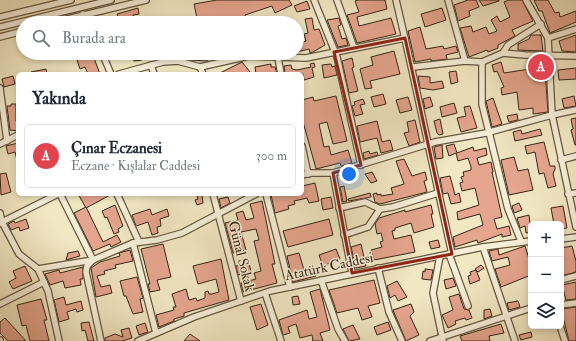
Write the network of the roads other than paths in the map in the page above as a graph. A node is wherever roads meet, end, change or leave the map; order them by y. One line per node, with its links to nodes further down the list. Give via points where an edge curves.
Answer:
1 (71, 0): 12 (street)
2 (111, 0): 10 (street)
3 (146, 0): 9 (street)
4 (314, 0): 22 (street)
5 (337, 0): 21 (street)
6 (396, 0): 19 (street)
7 (448, 0): 30 (street)
8 (526, 0): 14 (street)
9 (83, 14): 11 (street)
10 (45, 16)
11 (76, 16)
12 (0, 17)
13 (16, 23): 15 (street)
14 (541, 24): 20 (street); 23 (street, via 508,45)
15 (0, 27)
16 (576, 29): 20 (street)
17 (16, 33): 18 (street)
18 (0, 37)
19 (405, 38): 21 (street); 34 (street)
20 (548, 38): 24 (street)
21 (354, 48): 22 (street)
22 (334, 52): 26 (street); 50 (street)
23 (504, 53): 24 (street); 31 (street)
24 (550, 56): 25 (street); 42 (street)
25 (576, 56)
26 (304, 58)
27 (105, 60): 35 (street)
28 (231, 60): 33 (street)
29 (278, 60): 39 (street)
30 (465, 62): 31 (street); 34 (street)
31 (482, 62): 43 (street, via 482,104)
32 (151, 65): 33 (street, via 178,61); 36 (street); 37 (street)
33 (200, 67): 38 (street)
34 (413, 67): 47 (street)
35 (110, 72)
36 (124, 72)
37 (153, 72)
38 (203, 72)
39 (281, 72)
40 (0, 88): 45 (street)
41 (576, 110): 42 (street)
42 (552, 115): 43 (street); 49 (street)
43 (490, 132): 47 (street); 72 (street, via 508,210)
44 (16, 136): 45 (street)
45 (7, 141): 46 (street)
46 (0, 144)
47 (427, 144): 50 (street); 53 (street)
48 (576, 156): 49 (street)
49 (561, 160): 55 (street)
50 (361, 165): 51 (street)
51 (333, 173): 52 (street); 62 (street)
52 (305, 174)
53 (438, 193): 63 (street); 76 (street)
54 (576, 193): 55 (street)
55 (568, 194): 67 (street)
56 (53, 196): 66 (street)
57 (56, 196): 78 (street)
58 (118, 196): 73 (street)
59 (214, 196): 65 (street, Günal Sokak)
60 (252, 196): 65 (street)
61 (267, 196): 86 (street)
62 (339, 208): 63 (street, via 365,202); 68 (street)
63 (380, 209): 68 (street, via 368,227)
64 (0, 212): 66 (street)
65 (219, 215): 73 (street, via 182,233); 88 (street, Günal Sokak)
66 (1, 223): 80 (street, via 19,254)
67 (576, 227)
68 (344, 235): 81 (street)
69 (576, 237): 70 (street)
70 (564, 239)
71 (528, 240): 72 (street, Atatürk Caddesi)
72 (521, 241): 75 (street, Atatürk Caddesi)
73 (139, 242): 74 (street)
74 (133, 243): 78 (street); 96 (street)
75 (483, 247): 76 (street, Atatürk Caddesi); 94 (street)
76 (450, 254): 77 (street, Atatürk Caddesi); 92 (street)
77 (440, 256): 79 (street, Atatürk Caddesi); 97 (street, via 433,293)
78 (94, 260): 80 (street); 100 (street, via 87,266 86,272)
79 (378, 268): 81 (street, Atatürk Caddesi); 103 (street, via 389,312)
80 (38, 269): 85 (street)
81 (352, 273): 84 (street, Atatürk Caddesi)
82 (576, 276): 83 (street)
83 (564, 279)
84 (320, 280): 86 (street, Atatürk Caddesi); 102 (street)
85 (44, 282): 90 (street); 99 (street)
86 (290, 286): 87 (street, Atatürk Caddesi)
87 (265, 293): 88 (street, Atatürk Caddesi); 101 (street)
88 (241, 301): 96 (street, Atatürk Caddesi)
89 (576, 303): 91 (street)
90 (0, 304)
91 (564, 305)
92 (468, 306)
93 (528, 309): 94 (street)
94 (507, 316): 97 (street); 105 (street)
95 (561, 329): 106 (street)
96 (156, 333): 98 (street, Atatürk Caddesi)
97 (443, 339): 104 (street)
98 (142, 340)
99 (58, 341)
100 (100, 341)
101 (281, 341)
102 (345, 341)
103 (402, 341)
104 (430, 341)
105 (515, 341)
106 (565, 341)

